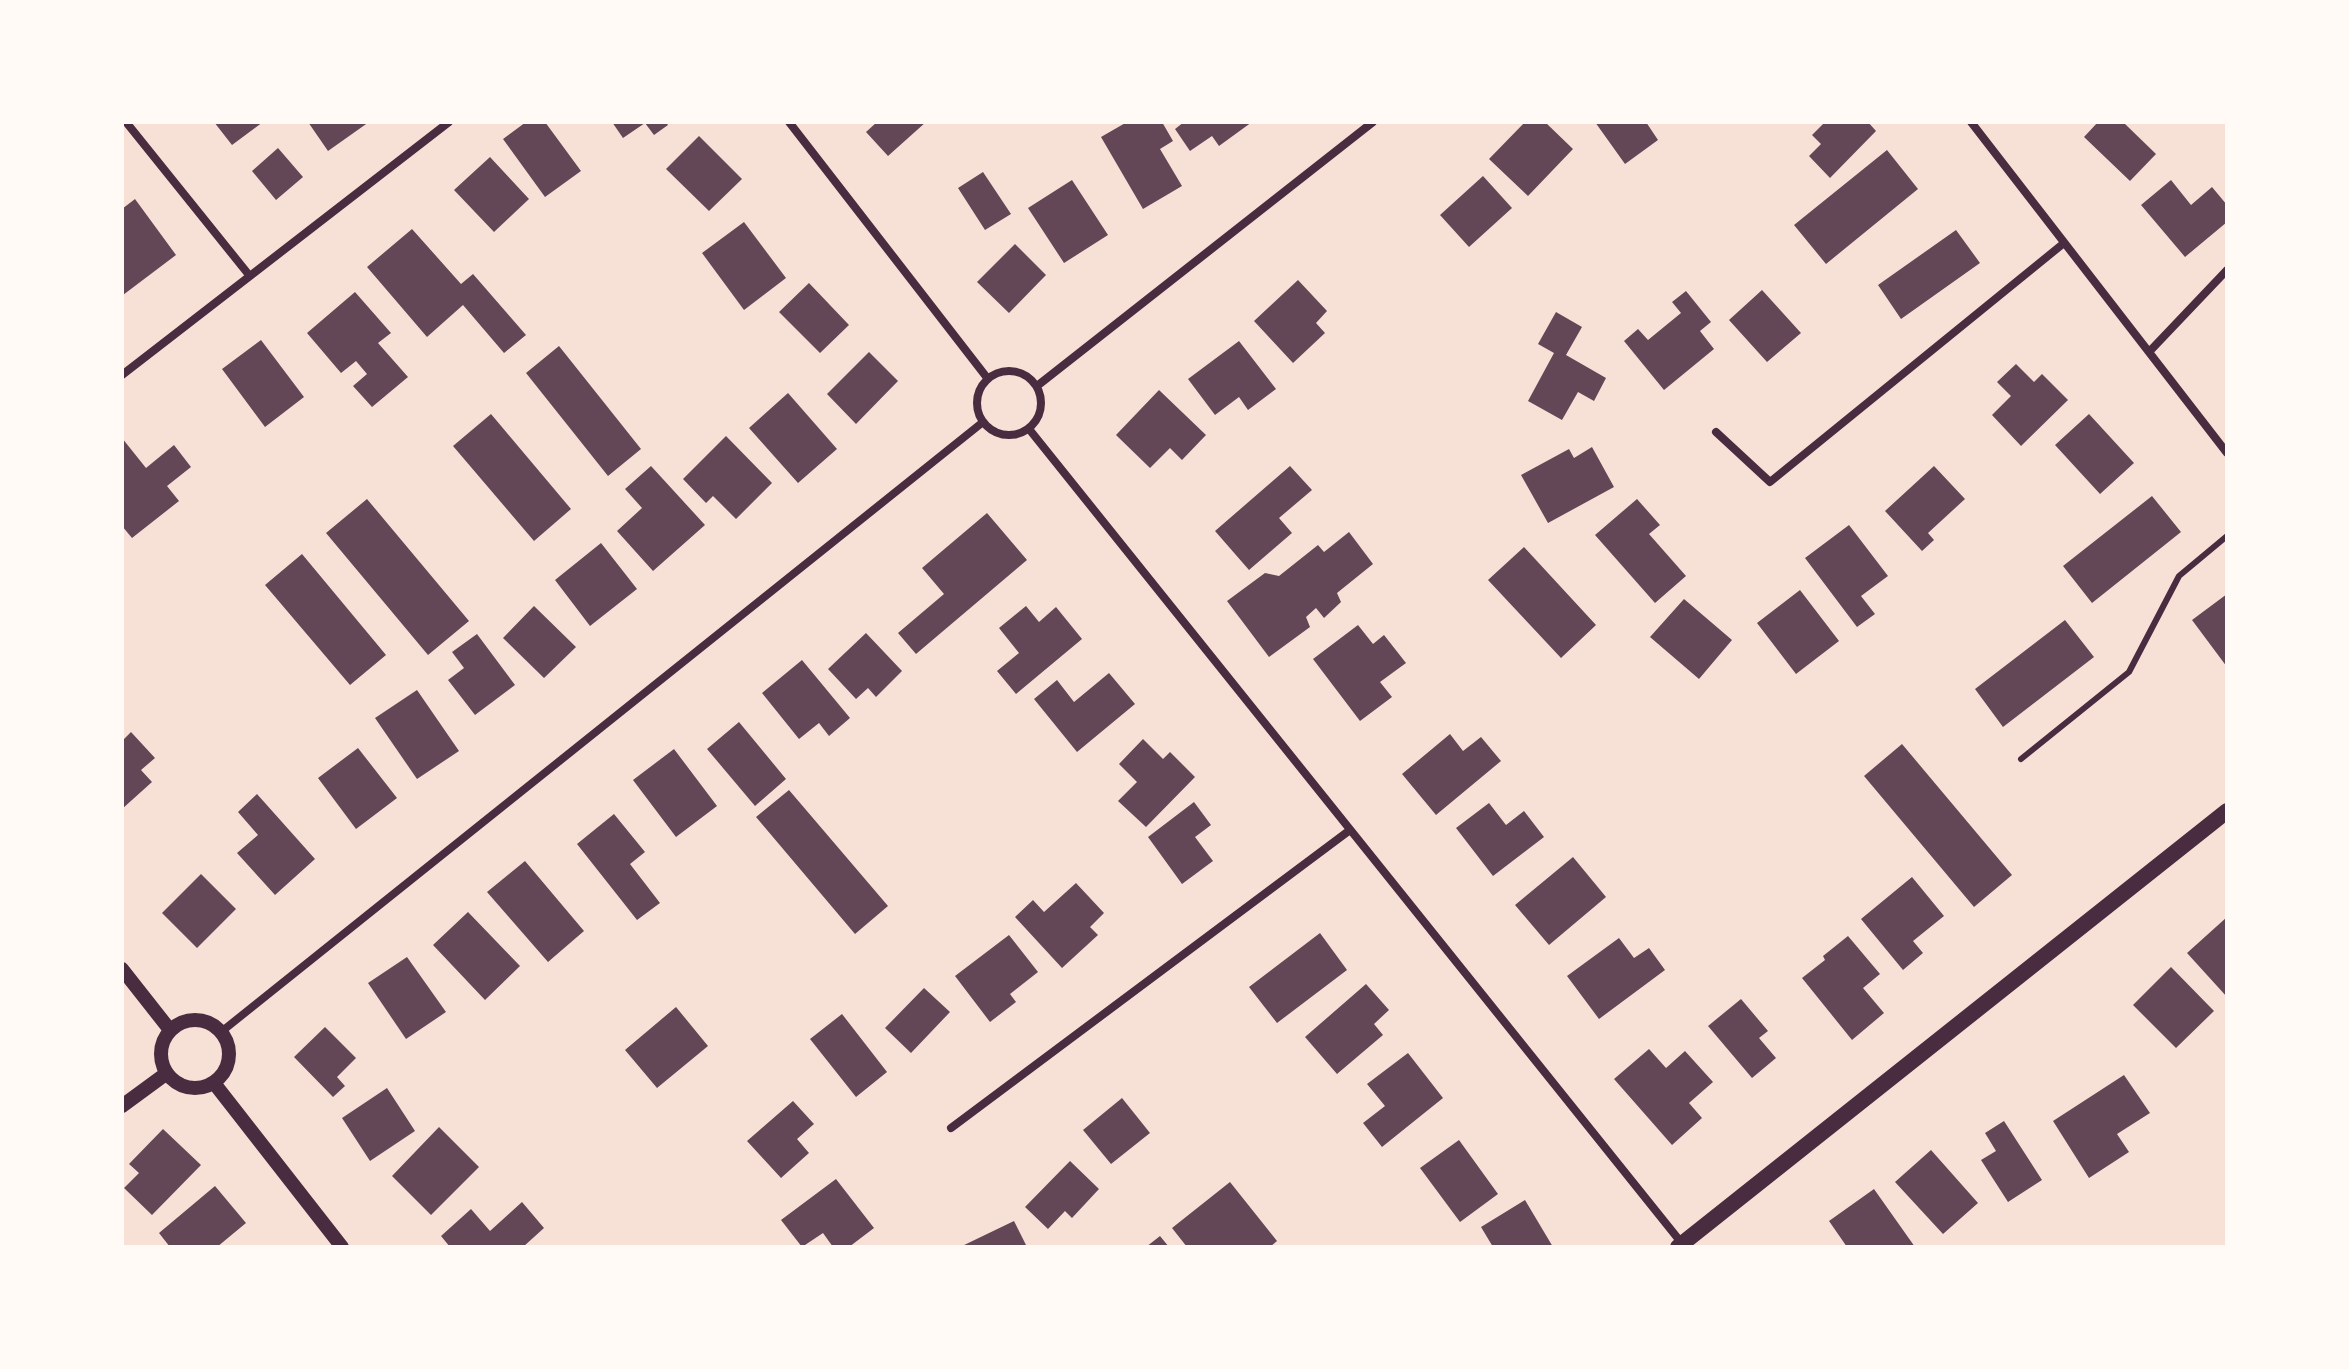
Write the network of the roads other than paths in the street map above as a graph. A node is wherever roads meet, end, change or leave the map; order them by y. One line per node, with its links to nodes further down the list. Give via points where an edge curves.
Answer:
1 (126, 122): 8 (street)
2 (449, 122): 8 (street)
3 (789, 122): 11 (street)
4 (1373, 122): 12 (street)
5 (1971, 122): 6 (street)
6 (2064, 243): 9 (street); 15 (street, via 1770,482)
7 (2227, 270): 9 (street)
8 (249, 275): 10 (street)
9 (2149, 352): 16 (street)
10 (122, 375)
11 (988, 379): 12 (street, via 1019,372); 13 (street, via 977,395)
12 (1037, 386): 14 (street, via 1041,409)
13 (983, 422): 14 (street, via 990,430 1009,435); 23 (street)
14 (1029, 429): 20 (street)
15 (1716, 432)
16 (2227, 453)
17 (2227, 536): 18 (lane, via 2172,584 2129,672)
18 (2021, 759)
19 (2227, 811): 28 (main road)
20 (1350, 830): 27 (street); 28 (street)
21 (122, 969): 22 (street)
22 (170, 1030): 23 (street, via 193,1020); 24 (street, via 161,1056)
23 (221, 1032): 25 (street, via 229,1057)
24 (167, 1073): 25 (street, via 183,1086); 26 (street)
25 (214, 1083): 29 (street)
26 (122, 1106)
27 (951, 1128)
28 (1682, 1246)
29 (342, 1247)

